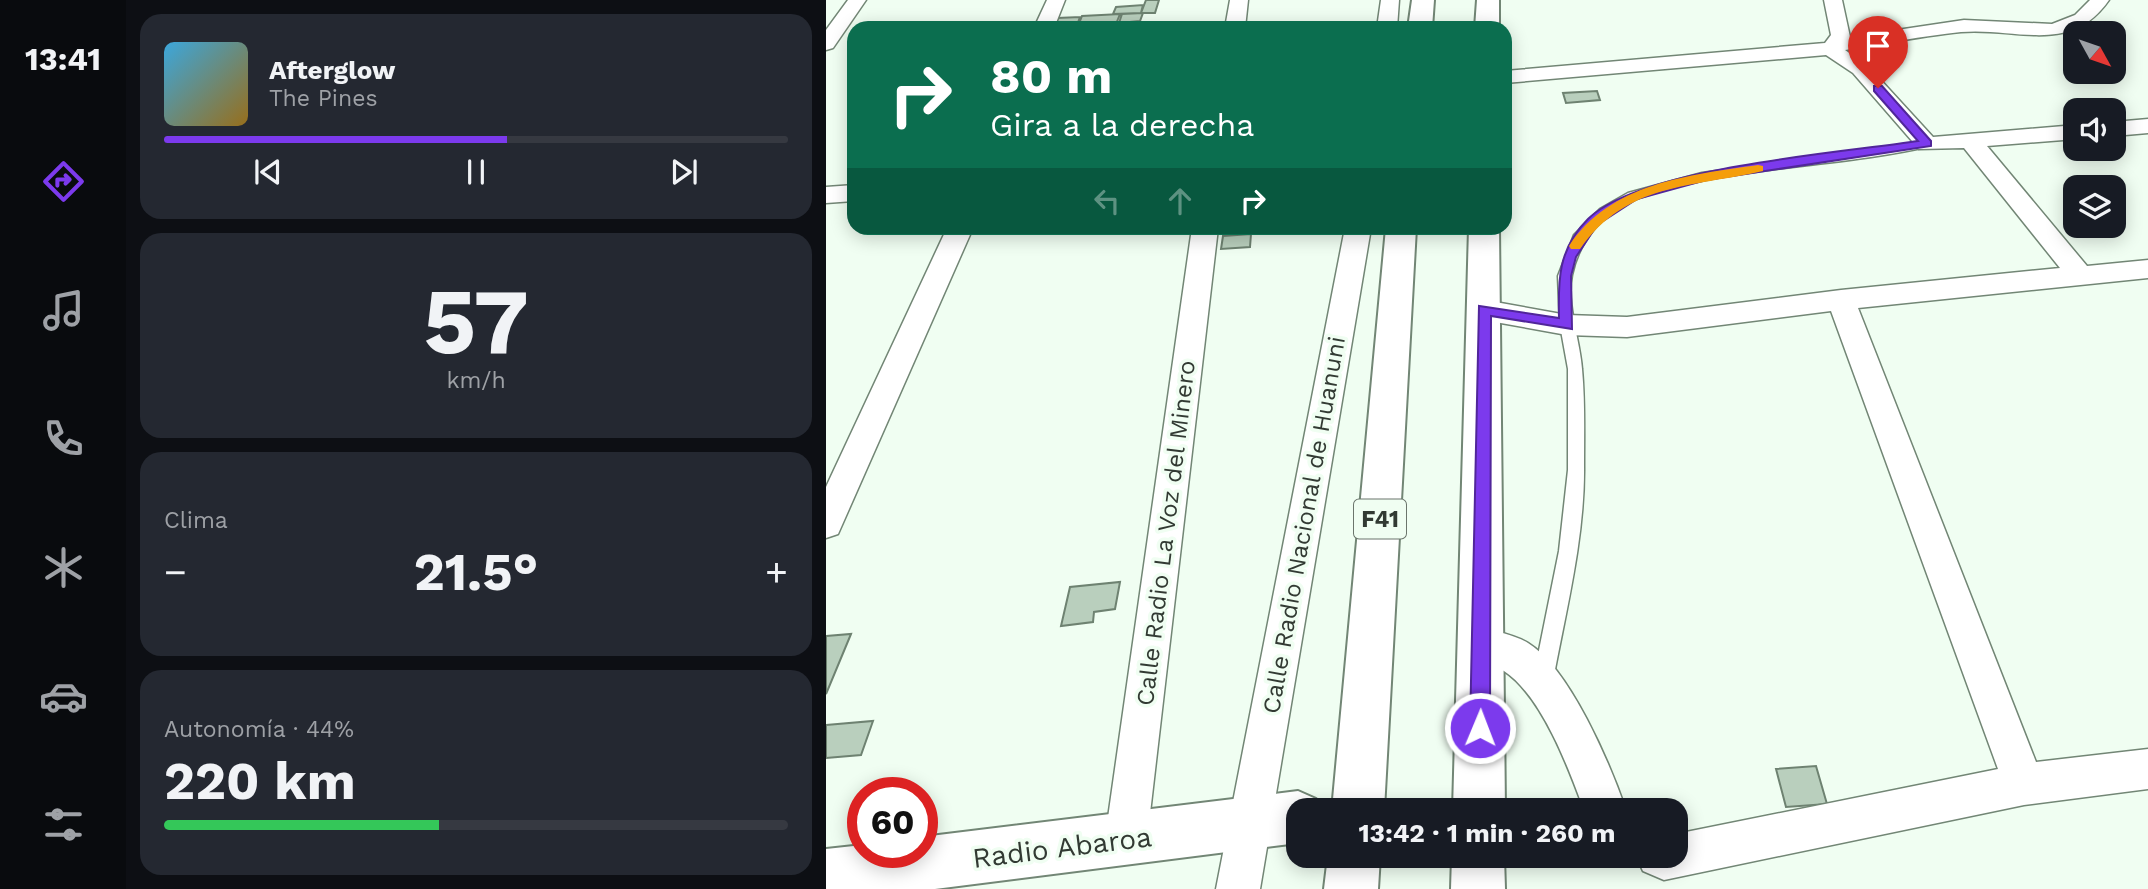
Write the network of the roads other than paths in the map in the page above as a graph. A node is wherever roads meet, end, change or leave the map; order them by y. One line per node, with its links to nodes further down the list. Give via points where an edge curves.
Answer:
1 (857, 0): 14 (street)
2 (1056, 0): 9 (street)
3 (1239, 0): 10 (street)
4 (1391, 0): 11 (street)
5 (1423, 0): 12 (main road)
6 (1488, 0): 13 (main road)
7 (1833, 0): 15 (street, via 1842,35)
8 (2100, 0): 15 (street, via 2082,19 2054,30 1964,26)
9 (1047, 21)
10 (1236, 21)
11 (1388, 21)
12 (1421, 21)
13 (1487, 21)
14 (826, 44)
15 (1833, 47): 16 (street); 21 (street, via 1860,69)
16 (1512, 76)
17 (2148, 126): 18 (street)
18 (2126, 128)
19 (2063, 133): 20 (street)
20 (1970, 140): 21 (street); 30 (street)
21 (1927, 144): 33 (lane, via 1706,176 1632,196 1592,222 1570,256 1565,276)
22 (847, 194): 23 (street)
23 (826, 195)
24 (957, 235): 34 (street)
25 (1204, 235): 43 (street, Calle Radio La Voz del Minero)
26 (1357, 235): 42 (street, Calle Radio Nacional de Huanuni)
27 (1400, 235): 39 (main road, F41)
28 (1484, 235): 32 (main road)
29 (2148, 269): 30 (street)
30 (2081, 276): 31 (street)
31 (1841, 300): 33 (street, via 1627,327); 38 (street)
32 (1484, 310): 33 (street); 35 (main road)
33 (1567, 325): 36 (lane, via 1575,369 1576,470 1568,551)
34 (826, 523)
35 (1482, 645): 36 (street, via 1515,656); 40 (main road)
36 (1543, 681): 41 (street)
37 (2148, 769): 38 (street)
38 (2024, 784): 44 (street)
39 (1359, 798)
40 (1479, 798)
41 (1600, 798)
42 (1274, 820): 43 (main road, Radio Abaroa); 48 (street, Calle Radio Nacional de Huanuni)
43 (1126, 839): 47 (main road, Radio Abaroa)
44 (1688, 853)
45 (1353, 868): 49 (main road)
46 (1478, 868): 50 (main road)
47 (826, 876)
48 (1238, 889)
49 (1351, 889)
50 (1478, 889)

